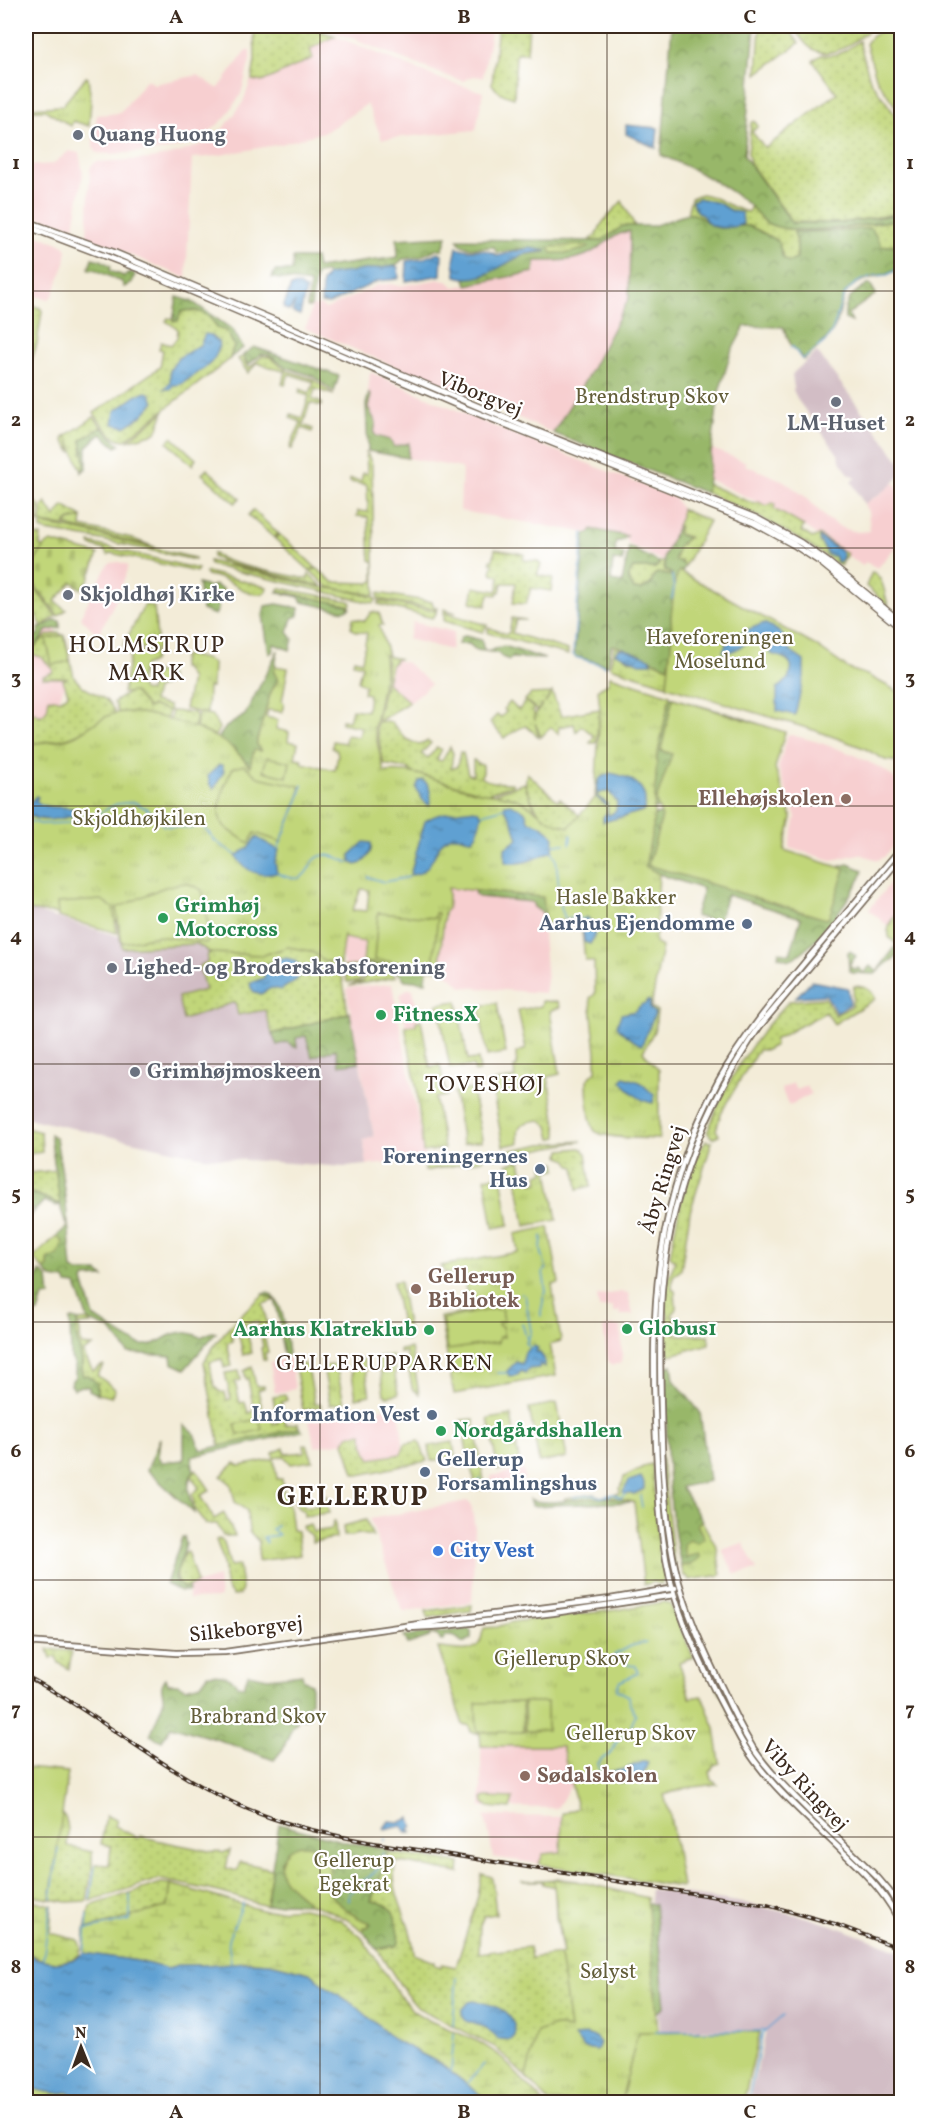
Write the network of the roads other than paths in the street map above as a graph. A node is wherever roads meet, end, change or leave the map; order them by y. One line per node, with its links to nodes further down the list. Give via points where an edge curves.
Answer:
1 (26, 221): 3 (main road, Viborgvej, via 105,249 531,429 756,518 828,562)
2 (26, 226): 4 (main road, Viborgvej, via 139,268 468,409 754,523 820,562)
3 (902, 623)
4 (902, 629)
5 (902, 847): 8 (main road, Åby Ringvej, via 745,1037 704,1110 674,1189 657,1275 654,1363 658,1494)
6 (902, 856): 7 (main road, Åby Ringvej, via 771,1013 741,1055 711,1108 681,1187 663,1276 660,1355 665,1494)
7 (681, 1590): 8 (main road, Silkeborgvej); 10 (main road, Viby Ringvej, via 706,1656 754,1750 782,1784 878,1878)
8 (674, 1592): 9 (main road, Silkeborgvej, via 441,1620 225,1652 176,1653); 11 (main road, Viby Ringvej, via 695,1647 756,1763 873,1881)
9 (26, 1642)
10 (902, 1912)
11 (902, 1926)

